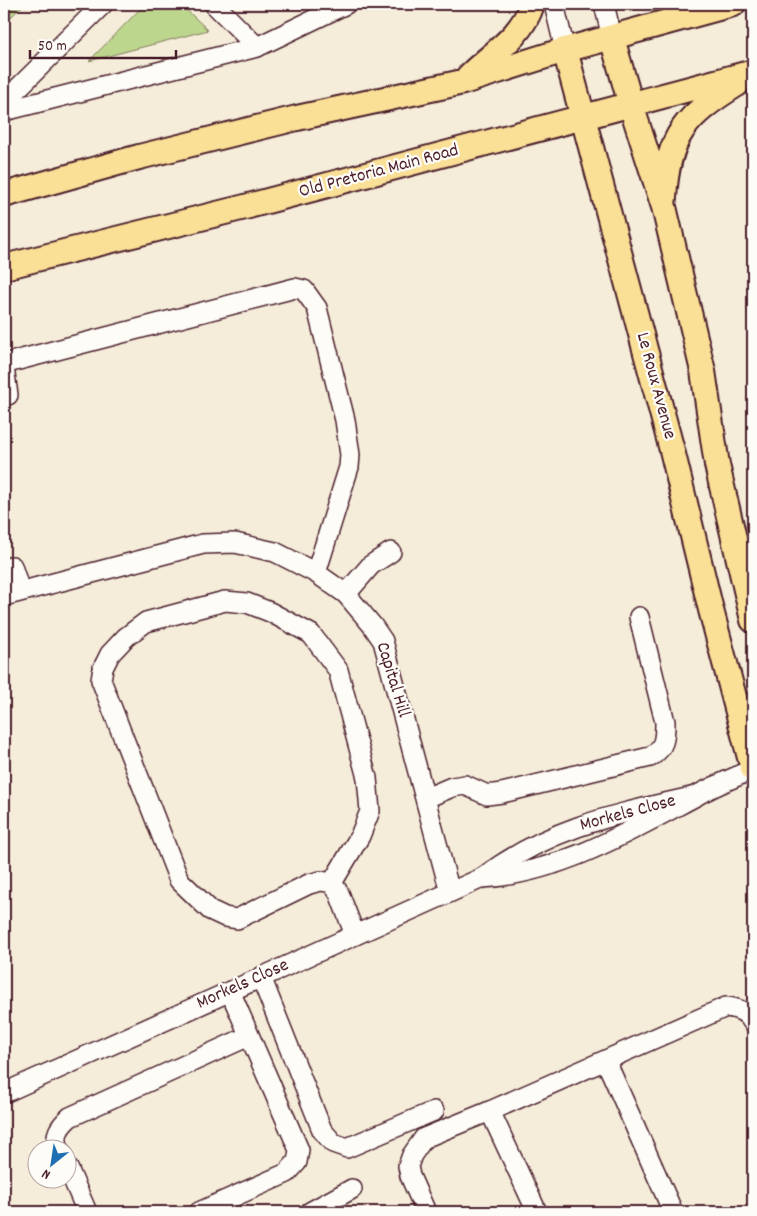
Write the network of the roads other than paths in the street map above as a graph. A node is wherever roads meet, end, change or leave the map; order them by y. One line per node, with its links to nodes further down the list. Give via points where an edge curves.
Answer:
1 (103, 4): 13 (street)
2 (214, 4): 9 (street)
3 (346, 4): 9 (street)
4 (532, 4): 12 (main road, via 512,38)
5 (554, 4): 10 (street, Le Roux Avenue)
6 (604, 4): 8 (street)
7 (733, 4): 8 (main road)
8 (612, 38): 10 (main road); 14 (main road)
9 (257, 47): 15 (street)
10 (565, 50): 12 (main road); 16 (main road, Le Roux Avenue)
11 (753, 73): 14 (main road, Old Pretoria Main Road); 18 (main road, via 700,108 680,132 670,157)
12 (462, 82): 17 (main road, via 287,120)
13 (4, 102)
14 (631, 106): 16 (main road, Old Pretoria Main Road); 18 (main road)
15 (4, 110)
16 (584, 118): 19 (main road, Old Pretoria Main Road); 29 (main road, Le Roux Avenue)
17 (4, 195)
18 (664, 207): 28 (main road, via 703,371 716,465)
19 (4, 267)
20 (4, 367): 21 (street); 24 (street, via 8,363 295,288 304,290 317,308 345,420 350,455)
21 (8, 395)
22 (391, 552): 26 (street, via 371,565)
23 (12, 566): 25 (street)
24 (316, 573): 25 (street, Capital Hill, via 275,552 235,543 202,544); 26 (street, Capital Hill)
25 (12, 593)
26 (346, 594): 31 (street, Capital Hill, via 383,641)
27 (639, 617): 31 (street, via 665,722 665,739 660,751 502,793 487,795 465,784 452,786)
28 (753, 620)
29 (753, 769): 30 (street, Morkels Close)
30 (696, 796): 32 (street, Morkels Close, via 646,824 574,856 508,876); 32 (street, Morkels Close, via 604,816 520,852)
31 (426, 798): 34 (street, Capital Hill)
32 (482, 878): 34 (street, Morkels Close)
33 (332, 883): 33 (street, via 309,884 238,919 210,910 179,880 101,680 110,654 126,637 146,622 224,601 247,603 310,634 338,670 367,778 370,811 360,836); 35 (street)
34 (450, 892): 35 (street, Morkels Close)
35 (355, 935): 36 (street, Morkels Close)
36 (261, 977): 37 (street, Morkels Close); 42 (street, via 322,1130 333,1143 347,1148)
37 (230, 991): 39 (street); 41 (street, Morkels Close)
38 (753, 1023): 40 (street, via 740,1010 726,1007)
39 (250, 1036): 44 (street, via 70,1117 59,1127); 48 (street, via 299,1150 297,1162 287,1173)
40 (606, 1061): 43 (street); 52 (street)
41 (4, 1093)
42 (434, 1111)
43 (490, 1112): 50 (street, via 424,1138 412,1155 408,1166 410,1176); 51 (street)
44 (57, 1138)
45 (77, 1188): 47 (street)
46 (352, 1189): 49 (street)
47 (87, 1212)
48 (199, 1212)
49 (310, 1212)
50 (426, 1212)
51 (537, 1212)
52 (672, 1212)

